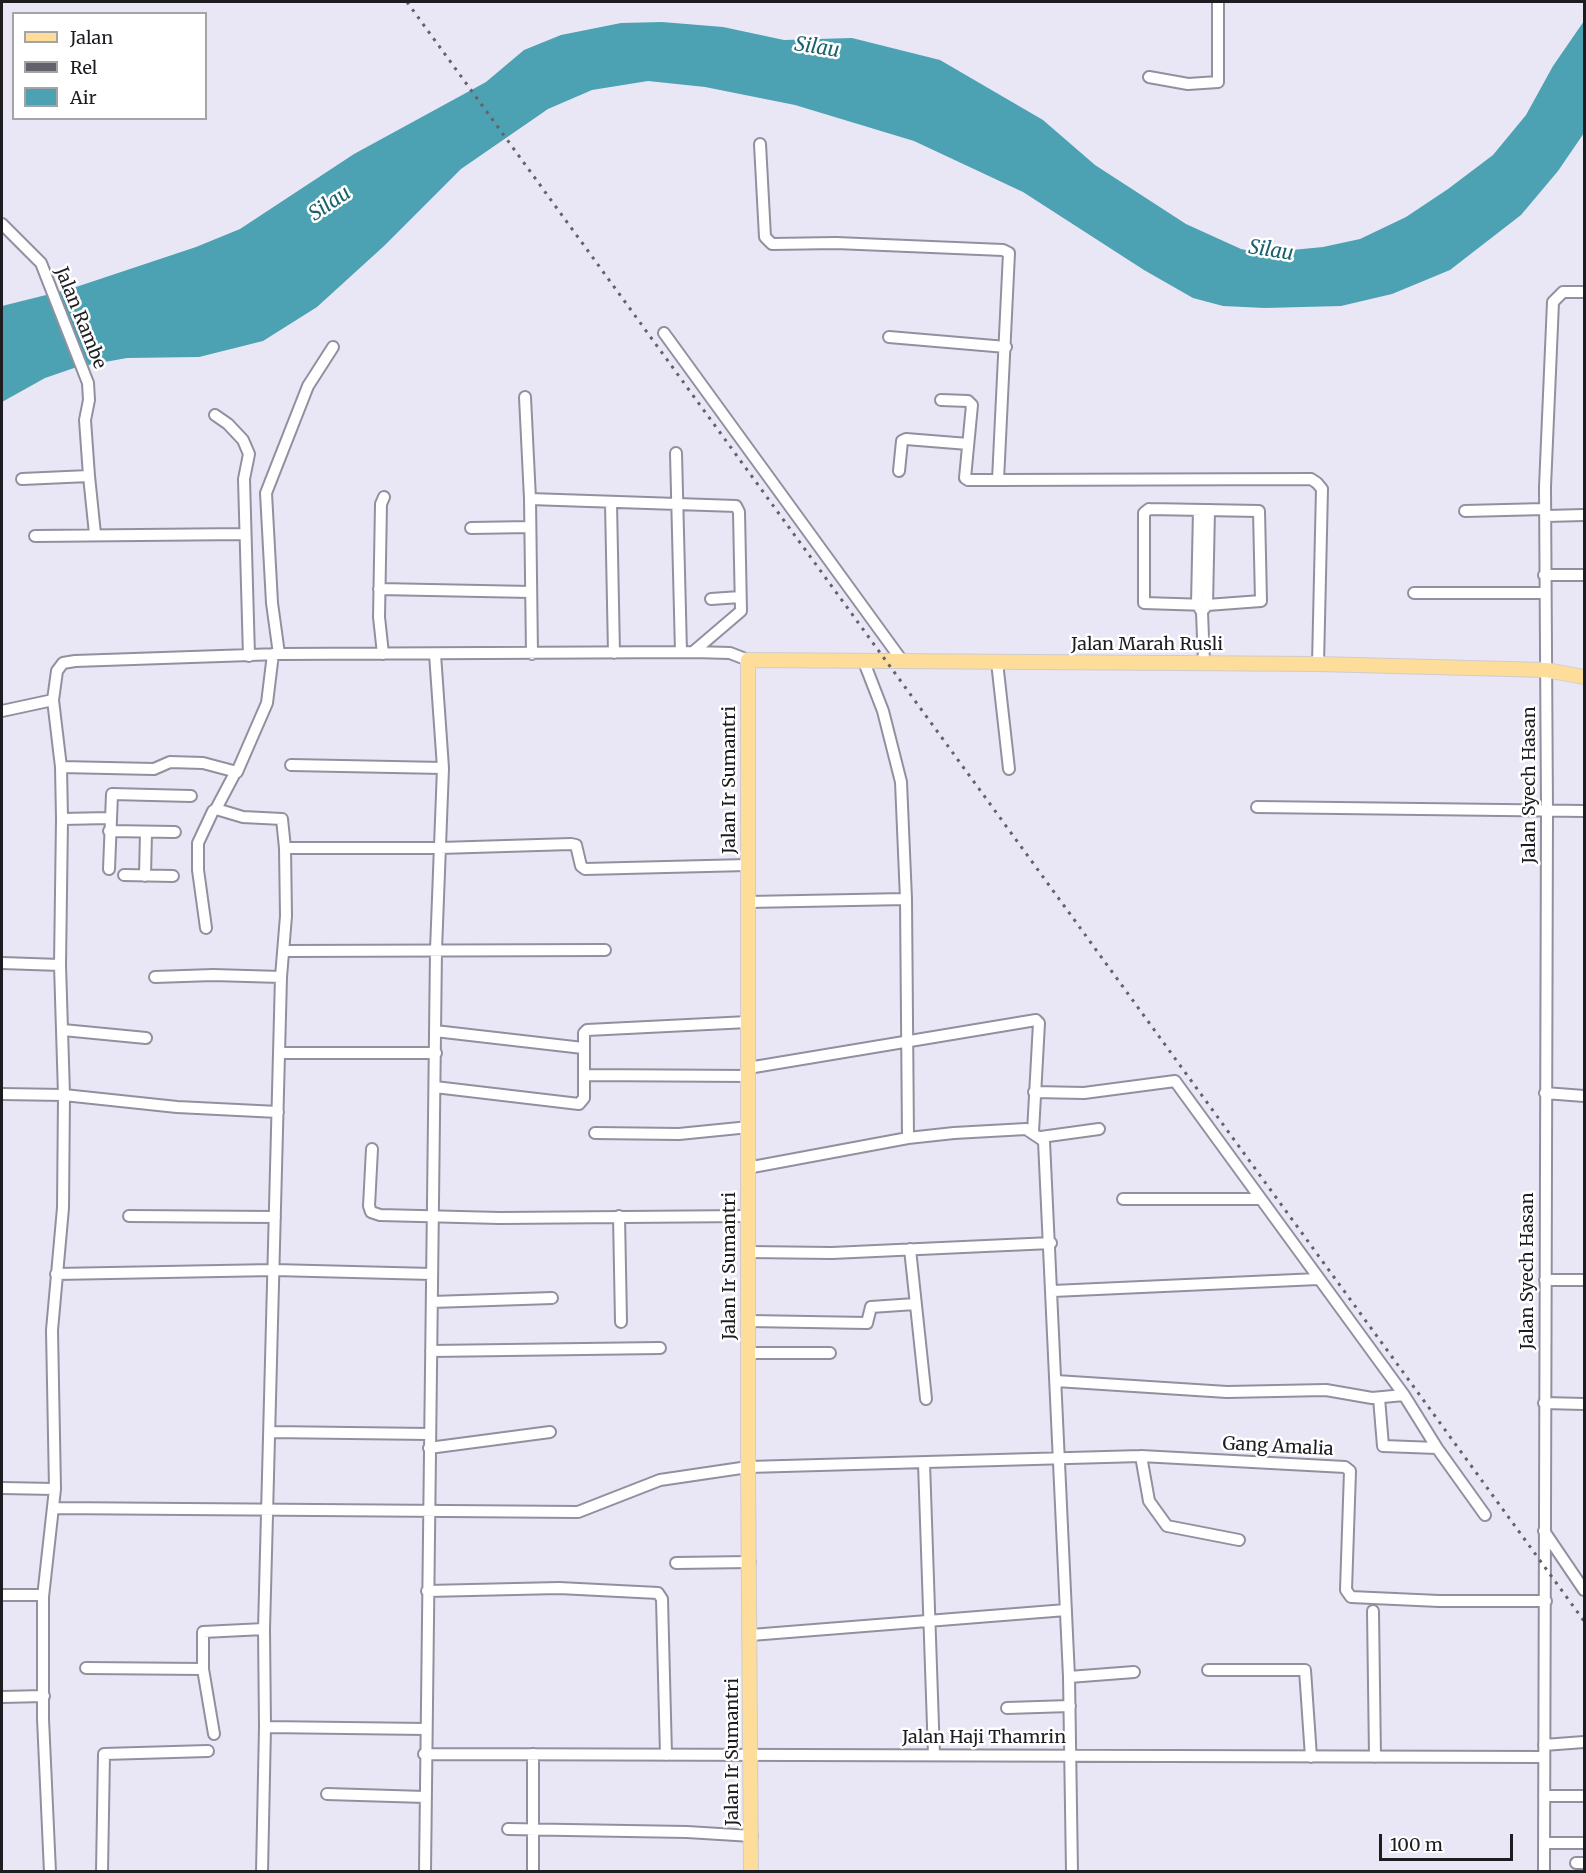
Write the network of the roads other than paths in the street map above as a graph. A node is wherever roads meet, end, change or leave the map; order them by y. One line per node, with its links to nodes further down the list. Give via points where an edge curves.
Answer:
1 (1218, 2): 2 (street, via 1218,82 1188,84)
2 (1149, 77)
3 (760, 144): 9 (street, via 765,237 772,244 836,243 1009,253)
4 (2, 224): 16 (street, Jalan Rambe, via 34,254 49,281 88,383 85,420)
5 (1584, 292): 25 (street, Jalan Syech Hasan, via 1563,292 1553,302)
6 (664, 333): 51 (street)
7 (889, 337): 9 (street)
8 (333, 346): 44 (street, via 308,386 266,493)
9 (1006, 347): 18 (street)
10 (525, 397): 20 (street)
11 (941, 400): 13 (street, via 972,405)
12 (215, 415): 30 (street, via 228,423 248,447)
13 (968, 444): 15 (street, via 906,439 902,441); 18 (street, via 968,480)
14 (676, 453): 22 (street)
15 (899, 471)
16 (89, 476): 17 (street); 29 (street, Jalan Rambe)
17 (22, 479)
18 (998, 480): 54 (street, via 1314,480 1322,489)
19 (384, 497): 34 (street)
20 (530, 500): 21 (street); 27 (street)
21 (611, 503): 22 (street); 43 (street)
22 (679, 503): 38 (street, via 733,505 738,509); 41 (street)
23 (1204, 510): 40 (street); 40 (street, via 1260,511 1262,600); 40 (street, via 1149,509 1144,513 1144,603)
24 (1465, 510): 25 (street)
25 (1545, 512): 26 (street); 32 (street, Jalan Syech Hasan)
26 (1584, 515)
27 (530, 527): 28 (street); 35 (street)
28 (471, 528)
29 (95, 534): 30 (street); 31 (street)
30 (245, 534): 48 (street)
31 (35, 536)
32 (1544, 575): 33 (street); 37 (street, Jalan Syech Hasan)
33 (1584, 575)
34 (379, 589): 35 (street); 45 (street)
35 (531, 592): 47 (street)
36 (1414, 593): 37 (street)
37 (1544, 593): 55 (street, Jalan Syech Hasan)
38 (740, 597): 39 (street); 42 (street, via 739,614)
39 (711, 598)
40 (1202, 607): 53 (street)
41 (681, 652): 42 (street); 43 (street)
42 (693, 652): 49 (street, via 730,653)
43 (614, 653): 47 (street)
44 (276, 654): 45 (street); 48 (street); 63 (street, via 267,703)
45 (383, 654): 46 (street)
46 (435, 654): 47 (street); 61 (street)
47 (532, 654)
48 (249, 656): 57 (street, via 63,663 57,671)
49 (748, 660): 50 (main road, Jalan Marah Rusli); 76 (main road, Jalan Ir Sumantri)
50 (864, 662): 51 (main road, Jalan Marah Rusli); 81 (street, via 883,711 901,782)
51 (903, 662): 52 (main road, Jalan Marah Rusli)
52 (997, 662): 53 (main road, Jalan Marah Rusli); 62 (street)
53 (1204, 663): 54 (main road, Jalan Marah Rusli)
54 (1318, 664): 55 (main road, Jalan Marah Rusli)
55 (1546, 670): 56 (main road, Jalan Marah Rusli); 67 (street, Jalan Syech Hasan)
56 (1584, 677)
57 (53, 700): 58 (street); 60 (street)
58 (2, 711)
59 (291, 765): 61 (street)
60 (61, 767): 63 (street, via 154,769 170,762 203,764); 70 (street)
61 (443, 768): 75 (street)
62 (1010, 769)
63 (235, 773): 66 (street)
64 (191, 796): 69 (street, via 112,794)
65 (1257, 807): 67 (street)
66 (216, 809): 74 (street, via 243,817 282,819); 83 (street, via 198,843)
67 (1547, 811): 68 (street); 103 (street, Jalan Syech Hasan)
68 (1584, 811)
69 (109, 818): 70 (street); 71 (street)
70 (62, 819): 88 (street)
71 (109, 831): 72 (street); 77 (street)
72 (146, 832): 73 (street); 79 (street)
73 (175, 832)
74 (285, 848): 75 (street); 86 (street)
75 (440, 848): 76 (street, via 574,844 585,869); 84 (street)
76 (747, 865): 82 (main road, Jalan Ir Sumantri)
77 (109, 869)
78 (124, 875): 79 (street)
79 (145, 876): 80 (street)
80 (173, 876)
81 (906, 899): 82 (street); 95 (street)
82 (747, 902): 91 (main road, Jalan Ir Sumantri)
83 (206, 928)
84 (436, 950): 85 (street); 86 (street); 93 (street)
85 (604, 950)
86 (285, 951): 90 (street)
87 (2, 963): 88 (street)
88 (60, 965): 92 (street)
89 (154, 977): 90 (street)
90 (281, 977): 97 (street)
91 (748, 1022): 96 (street, via 586,1030); 99 (main road, Jalan Ir Sumantri)
92 (63, 1030): 94 (street); 105 (street)
93 (435, 1031): 96 (street); 98 (street)
94 (146, 1038)
95 (909, 1043): 99 (street); 102 (street, via 1036,1020 1039,1023); 112 (street)
96 (584, 1048): 100 (street)
97 (281, 1053): 98 (street); 107 (street)
98 (436, 1053): 101 (street)
99 (748, 1072): 100 (street); 108 (main road, Jalan Ir Sumantri)
100 (584, 1075): 101 (street, via 584,1098 579,1104)
101 (435, 1087): 121 (street)
102 (1034, 1092): 111 (street); 116 (street, via 1084,1093 1175,1081)
103 (1545, 1093): 106 (street); 129 (street, Jalan Syech Hasan)
104 (2, 1094): 105 (street)
105 (64, 1095): 107 (street, via 177,1107); 126 (street, via 63,1208)
106 (1584, 1096)
107 (278, 1112): 120 (street)
108 (748, 1126): 110 (street, via 679,1134); 114 (main road, Jalan Ir Sumantri)
109 (1099, 1129): 111 (street)
110 (596, 1133)
111 (1037, 1134): 112 (street, via 1017,1129); 122 (street, via 1046,1149)
112 (908, 1138): 114 (street)
113 (372, 1149): 121 (street, via 371,1212)
114 (747, 1168): 119 (main road, Jalan Ir Sumantri)
115 (1123, 1198): 116 (street)
116 (1260, 1199): 128 (street)
117 (129, 1216): 120 (street)
118 (619, 1216): 119 (street); 121 (street); 136 (street)
119 (748, 1216): 124 (main road, Jalan Ir Sumantri)
120 (275, 1217): 125 (street)
121 (433, 1217): 127 (street)
122 (1051, 1243): 123 (street); 131 (street)
123 (910, 1249): 124 (street, via 832,1254); 134 (street)
124 (748, 1252): 135 (main road, Jalan Ir Sumantri)
125 (274, 1270): 126 (street); 127 (street); 147 (street)
126 (56, 1274): 157 (street, via 52,1330)
127 (432, 1274): 133 (street)
128 (1318, 1279): 131 (street); 142 (street)
129 (1545, 1280): 130 (street); 145 (street, Jalan Syech Hasan)
130 (1584, 1280)
131 (1053, 1292): 141 (street)
132 (552, 1298): 133 (street)
133 (432, 1302): 138 (street)
134 (915, 1304): 135 (street, via 870,1307 867,1323); 144 (street)
135 (749, 1321): 139 (main road, Jalan Ir Sumantri)
136 (621, 1322)
137 (660, 1348): 138 (street)
138 (431, 1351): 149 (street)
139 (748, 1353): 140 (street); 155 (main road, Jalan Ir Sumantri)
140 (830, 1353)
141 (1056, 1381): 143 (street, via 1227,1392 1322,1389); 153 (street)
142 (1404, 1395): 143 (street); 151 (street)
143 (1379, 1398): 151 (street, via 1383,1446)
144 (926, 1399)
145 (1544, 1403): 146 (street); 162 (street, Jalan Syech Hasan)
146 (1584, 1404)
147 (270, 1432): 149 (street); 159 (street)
148 (550, 1432): 150 (street)
149 (429, 1434): 150 (street)
150 (429, 1448): 160 (street)
151 (1437, 1449): 161 (street)
152 (1141, 1456): 153 (street, Gang Amalia); 163 (street, via 1149,1501 1167,1526); 170 (street, Gang Amalia, via 1348,1467 1346,1590 1355,1598)
153 (1059, 1457): 154 (street, Gang Amalia); 171 (street)
154 (924, 1463): 155 (street, Gang Amalia); 173 (street)
155 (748, 1467): 160 (street, Gang Amalia, via 666,1478 578,1512); 164 (main road, Jalan Ir Sumantri)
156 (2, 1488): 157 (street)
157 (55, 1489): 158 (street)
158 (54, 1508): 159 (street, Gang Amalia); 169 (street)
159 (268, 1510): 160 (street, Gang Amalia); 174 (street)
160 (427, 1510): 167 (street)
161 (1485, 1515)
162 (1543, 1531): 166 (street); 170 (street, Jalan Syech Hasan)
163 (1239, 1540)
164 (750, 1562): 165 (street); 175 (main road, Jalan Ir Sumantri)
165 (676, 1563)
166 (1584, 1590)
167 (427, 1591): 186 (street); 193 (street, via 558,1588 658,1593 662,1599)
168 (2, 1595): 169 (street)
169 (44, 1595): 181 (street)
170 (1546, 1601): 189 (street, Jalan Syech Hasan)
171 (1066, 1610): 173 (street); 180 (street)
172 (1373, 1611): 198 (street)
173 (931, 1619): 175 (street); 195 (street)
174 (264, 1629): 177 (street, via 204,1630); 185 (street)
175 (751, 1635): 194 (main road, Jalan Ir Sumantri)
176 (86, 1668): 177 (street)
177 (203, 1669): 187 (street)
178 (1208, 1670): 197 (street, via 1305,1670)
179 (1134, 1672): 180 (street)
180 (1069, 1677): 183 (street)
181 (44, 1696): 182 (street); 209 (street)
182 (2, 1697)
183 (1070, 1706): 184 (street); 196 (street)
184 (1007, 1708)
185 (266, 1727): 186 (street); 211 (street)
186 (426, 1729): 191 (street)
187 (214, 1734)
188 (1584, 1742): 189 (street)
189 (1544, 1745): 199 (street, Jalan Syech Hasan)
190 (208, 1751): 210 (street, via 104,1754)
191 (424, 1754): 192 (street, Jalan Haji Thamrin); 202 (street)
192 (533, 1754): 193 (street, Jalan Haji Thamrin); 205 (street)
193 (666, 1755): 194 (street, Jalan Haji Thamrin)
194 (751, 1755): 195 (street, Jalan Haji Thamrin); 206 (main road, Jalan Ir Sumantri)
195 (934, 1755): 196 (street, Jalan Haji Thamrin)
196 (1071, 1755): 197 (street, Jalan Haji Thamrin); 215 (street)
197 (1311, 1757): 198 (street, Jalan Haji Thamrin)
198 (1375, 1757): 199 (street, Jalan Haji Thamrin)
199 (1543, 1757): 201 (street, Jalan Syech Hasan)
200 (327, 1794): 202 (street)
201 (1544, 1796): 203 (street); 207 (street, Jalan Syech Hasan)
202 (425, 1797): 212 (street)
203 (1584, 1797)
204 (508, 1829): 205 (street)
205 (531, 1831): 206 (street); 213 (street)
206 (752, 1836): 214 (main road, Jalan Ir Sumantri)
207 (1544, 1843): 208 (street); 216 (street, Jalan Syech Hasan)
208 (1584, 1843)
209 (50, 1872)
210 (102, 1872)
211 (262, 1872)
212 (425, 1872)
213 (533, 1872)
214 (751, 1872)
215 (1072, 1872)
216 (1544, 1872)

